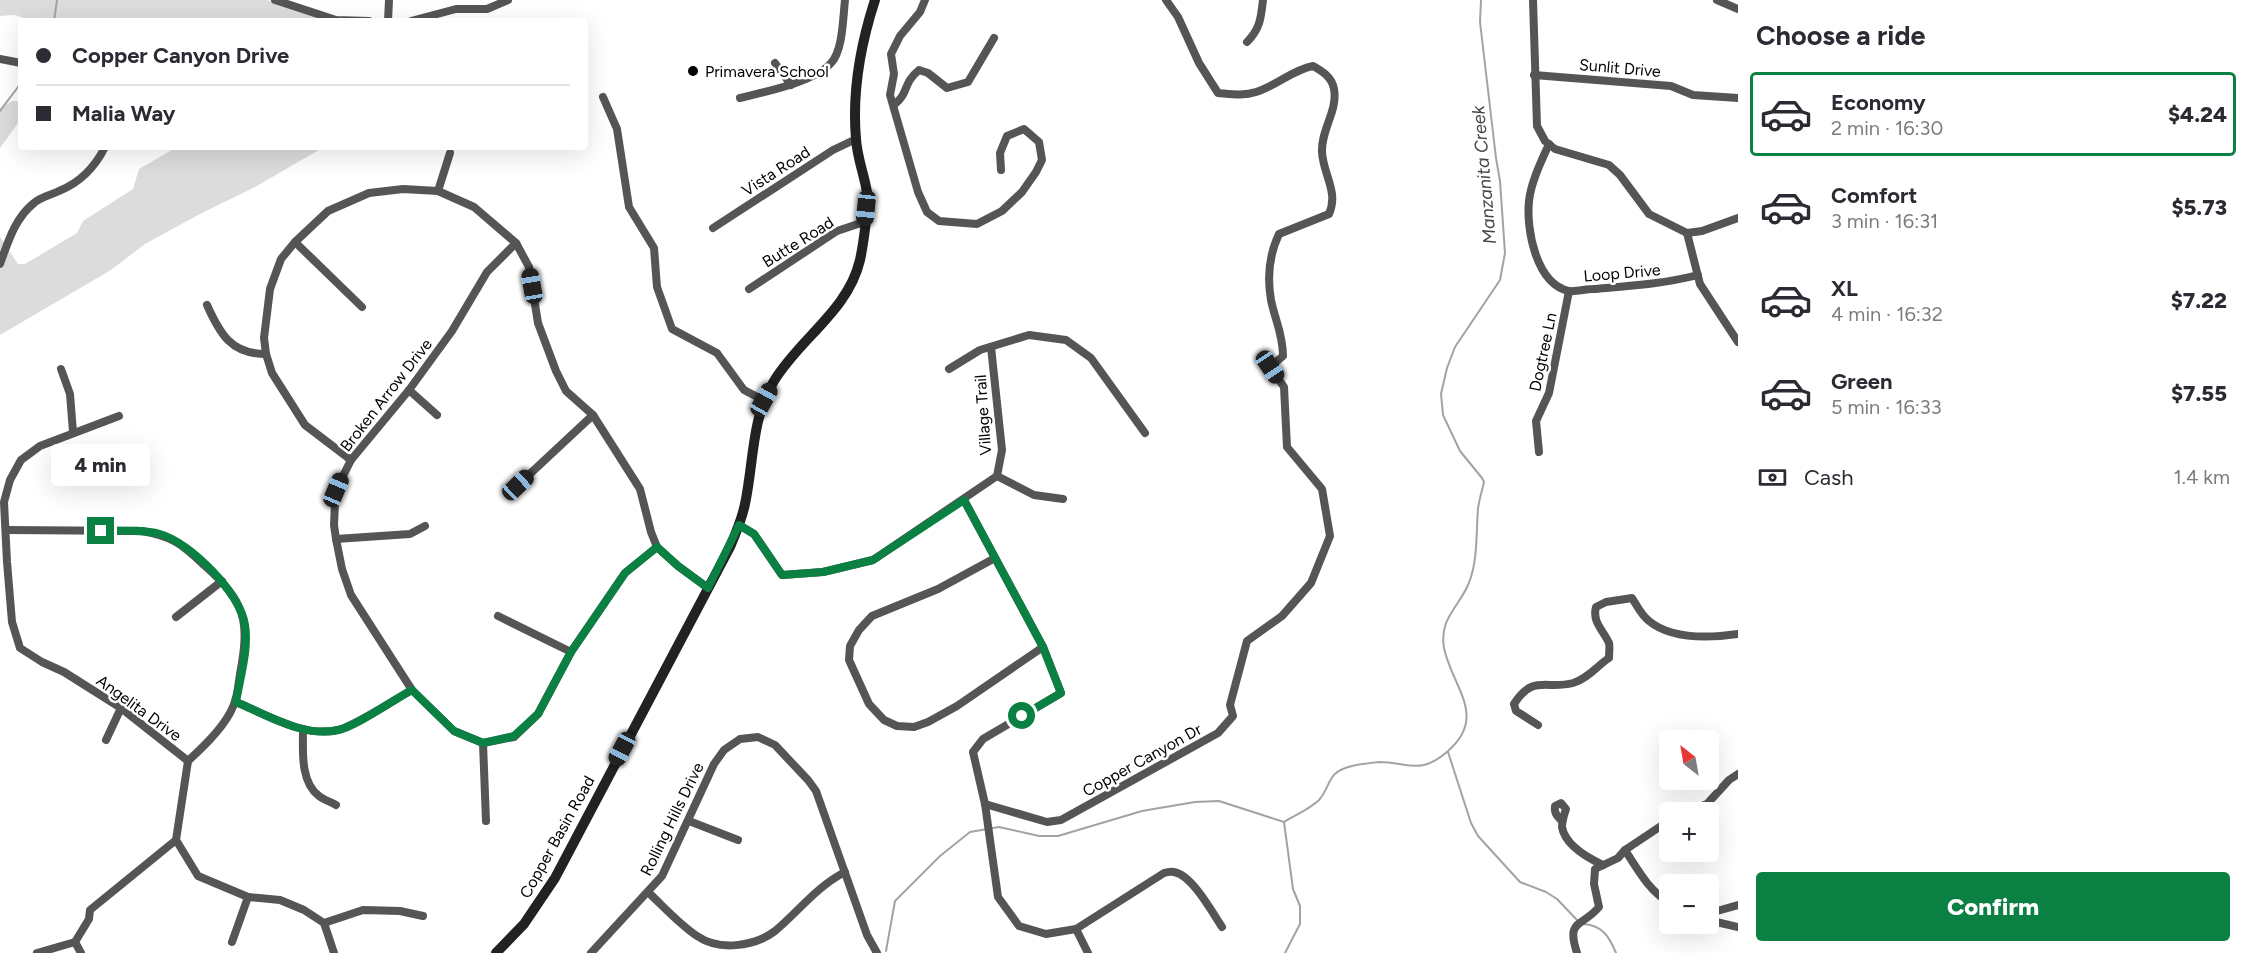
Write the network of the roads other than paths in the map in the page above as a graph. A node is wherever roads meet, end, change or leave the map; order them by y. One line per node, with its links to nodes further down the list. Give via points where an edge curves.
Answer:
1 (275, 0): 13 (street)
2 (508, 0): 12 (street, via 487,9 456,9)
3 (845, 0): 21 (street, via 840,43 832,63)
4 (875, 0): 26 (street, Copper Basin Road, via 865,30 858,74)
5 (925, 0): 25 (street, via 891,54 894,74 890,94)
6 (1166, 0): 85 (street, Copper Canyon Dr, via 1218,93 1257,92 1313,66 1326,74 1334,87 1334,105 1324,132 1322,152 1334,203 1329,214 1279,234 1269,266 1271,300 1283,339 1283,356 1270,367 1284,387 1287,447 1322,489 1330,536 1311,583 1282,616 1247,641 1230,705 1233,716 1218,733 1061,820 1047,822)
7 (1263, 0): 16 (street, via 1257,33)
8 (1533, 0): 20 (street)
9 (1717, 0): 11 (street)
10 (388, 2): 14 (street)
11 (1738, 9)
12 (443, 17)
13 (330, 18)
14 (388, 18)
15 (994, 38): 25 (street, via 968,82 947,88 919,70 909,79 903,98)
16 (1247, 42)
17 (0, 59): 18 (street)
18 (18, 62)
19 (775, 63): 21 (street)
20 (1534, 75): 24 (street, Sunlit Drive, via 1671,86 1693,95); 27 (street, via 1537,126)
21 (791, 85): 23 (street)
22 (603, 97): 50 (street, via 617,129 628,207 654,248 657,287 672,329 717,353 744,390)
23 (740, 98)
24 (1738, 98)
25 (894, 105): 30 (street, via 918,192 927,212 939,221 977,224 1002,211 1036,172 1042,160 1040,142 1024,129 1007,136 1000,153)
26 (856, 139): 33 (street, Copper Basin Road, via 867,195); 34 (street, Vista Road)
27 (1549, 144): 35 (street, via 1609,165 1649,213); 41 (street, Loop Drive, via 1529,200 1529,227 1543,272)
28 (103, 150): 38 (street, via 85,175 69,187 34,202 13,228)
29 (450, 153): 31 (street)
30 (1002, 171)
31 (438, 191): 36 (street, via 403,189 369,193 328,211); 37 (street, via 474,207)
32 (1738, 218): 35 (street)
33 (864, 222): 40 (street, Butte Road, via 837,231); 50 (street, Copper Basin Road, via 860,261 845,297 782,369)
34 (713, 228)
35 (1687, 233): 39 (street)
36 (295, 242): 43 (street); 46 (street, via 281,259 270,289)
37 (516, 243): 49 (street, Broken Arrow Drive, via 487,272 452,331); 53 (street, via 529,267 538,324 556,371 566,391)
38 (0, 264)
39 (1698, 275): 41 (street, Loop Drive, via 1671,282); 44 (street)
40 (749, 289)
41 (1569, 291): 56 (street, Dogtree Ln, via 1549,393 1536,421)
42 (207, 305): 46 (street, via 220,331 232,344 244,352)
43 (362, 307)
44 (1738, 342)
45 (991, 347): 48 (street); 55 (street, via 1029,335 1066,340 1091,358); 58 (street, Village Trail, via 1002,450)
46 (266, 354): 57 (street, via 272,373 305,425)
47 (61, 369): 54 (street, via 69,394)
48 (950, 369)
49 (409, 390): 51 (street); 57 (street, Broken Arrow Drive)
50 (764, 400): 62 (street, Copper Basin Road)
51 (437, 415)
52 (119, 416): 54 (street)
53 (593, 416): 59 (street); 66 (street, via 640,489)
54 (73, 432): 64 (street, Angelita Drive, via 40,446 21,460 4,502)
55 (1145, 433)
56 (1539, 452)
57 (351, 460): 65 (street, Broken Arrow Drive, via 336,490)
58 (997, 477): 60 (street, via 1034,495); 61 (street, Village Trail)
59 (518, 485)
60 (1063, 499)
61 (964, 500): 62 (street, Village Trail, via 873,560 823,572 782,575 754,534); 67 (street)
62 (739, 525): 69 (street, Copper Basin Road)
63 (425, 526): 65 (street, via 410,534)
64 (6, 530): 68 (street, via 160,534 172,538); 77 (street, Angelita Drive, via 12,622 20,648)
65 (336, 539): 75 (street, Broken Arrow Drive, via 351,595)
66 (657, 547): 69 (street); 74 (street, via 625,573)
67 (995, 558): 73 (street); 73 (street, via 938,589 872,616 859,630 850,646 849,660 869,704 884,720 914,727 957,706)
68 (222, 581): 71 (street); 76 (street, via 245,624)
69 (708, 588): 109 (street, Copper Basin Road, via 555,878)
70 (498, 616): 74 (street)
71 (176, 618)
72 (1738, 634): 78 (street, via 1714,638 1660,629 1647,620 1632,598 1606,602 1596,607 1594,614 1610,645 1609,658 1585,678 1571,683 1534,685 1514,704 1516,711)
73 (1043, 647): 85 (street, via 1061,693 983,739 973,752)
74 (571, 652): 81 (street, via 538,714 514,736)
75 (412, 690): 79 (street, via 340,730); 81 (street, Broken Arrow Drive, via 454,731)
76 (236, 702): 79 (street); 82 (street, via 230,715)
77 (121, 708): 80 (street); 82 (street, Angelita Drive)
78 (1538, 725)
79 (303, 729): 86 (street, via 307,781 318,796)
80 (106, 740)
81 (483, 743): 87 (street)
82 (188, 761): 91 (street, Angelita Drive)
83 (1738, 774): 84 (street)
84 (1709, 802)
85 (985, 804): 106 (street, via 998,897 1019,926 1046,934)
86 (336, 805)
87 (486, 821)
88 (688, 821): 92 (street); 95 (street, Rolling Hills Drive, via 724,750 740,739 758,737 775,745 816,791); 96 (street, Rolling Hills Drive, via 662,876)
89 (1562, 821): 94 (street, via 1567,840)
90 (1659, 827): 93 (street)
91 (176, 840): 98 (street, via 198,876); 107 (street, via 90,910 89,920)
92 (738, 840)
93 (1625, 850): 94 (street); 97 (street)
94 (1603, 865): 116 (street, via 1595,869 1594,876 1599,907 1573,930)
95 (845, 872): 96 (street, via 828,881 773,932 748,944 720,945 698,937); 114 (street, Rolling Hills Drive)
96 (649, 893): 110 (street, Rolling Hills Drive)
97 (1659, 896)
98 (249, 897): 103 (street, via 280,900); 108 (street)
99 (1738, 905): 100 (street)
100 (1719, 910)
101 (423, 916): 103 (street, via 363,910)
102 (1719, 922): 105 (street)
103 (324, 923): 113 (street)
104 (1222, 927): 106 (street, via 1202,897 1174,872 1164,873)
105 (1738, 927)
106 (1076, 929): 115 (street)
107 (75, 942): 111 (street); 112 (street)
108 (231, 942)
109 (500, 952)
110 (594, 952)
111 (37, 953)
112 (81, 953)
113 (334, 953)
114 (877, 953)
115 (1088, 953)
116 (1577, 953)

